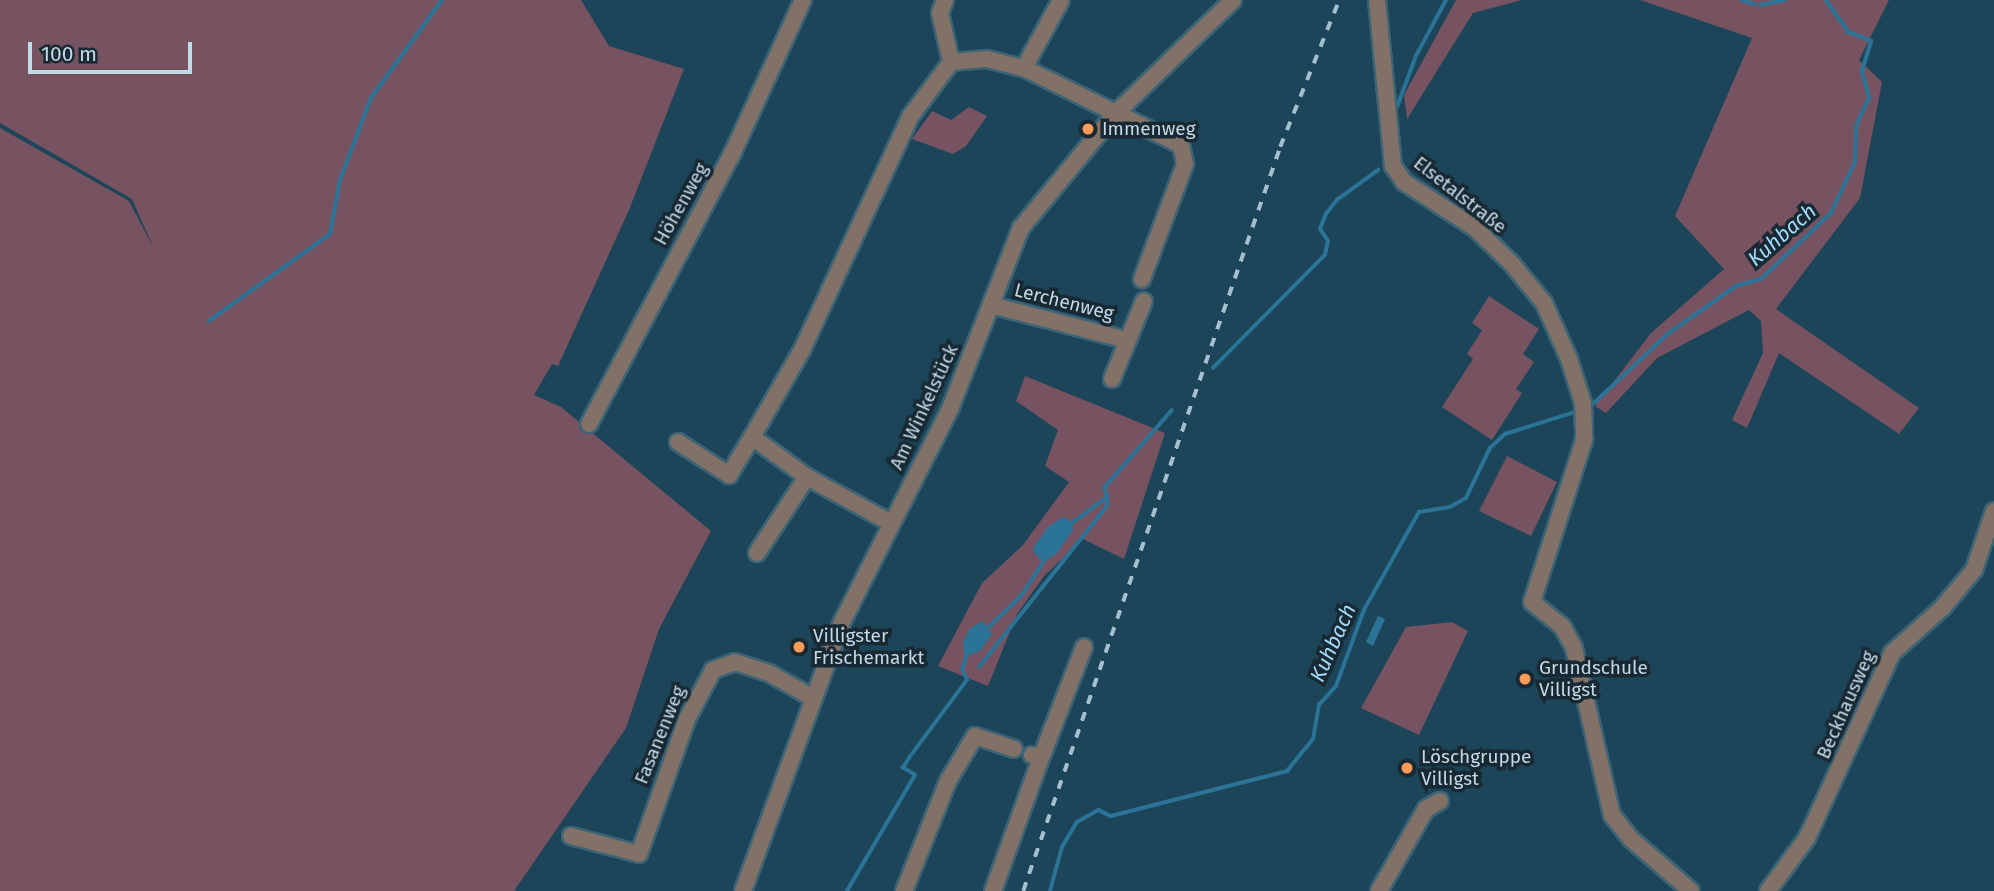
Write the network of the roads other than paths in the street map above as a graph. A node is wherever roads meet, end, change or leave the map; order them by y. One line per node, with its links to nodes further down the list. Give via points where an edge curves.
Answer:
1 (803, 0): 14 (street, Höhenweg, via 733,152)
2 (945, 0): 6 (street, via 940,13)
3 (1062, 0): 7 (street)
4 (1233, 0): 8 (street, Am Winkelstück)
5 (1377, 0): 30 (street, Elsetalstraße, via 1393,166 1417,192 1486,237 1531,286 1561,340 1583,403 1582,452 1532,602 1562,626 1574,648 1612,815 1631,839)
6 (951, 62): 7 (street, via 987,59); 15 (street, via 910,117 802,350)
7 (1024, 68): 8 (street)
8 (1114, 115): 9 (street, via 1181,145 1186,155); 11 (street, Am Winkelstück, via 1021,228)
9 (1142, 279)
10 (1144, 301): 12 (street, Lerchenweg)
11 (991, 305): 12 (street, Lerchenweg); 19 (street, Am Winkelstück, via 950,409)
12 (1126, 340): 13 (street, Lerchenweg)
13 (1112, 379)
14 (589, 424)
15 (752, 437): 16 (street, via 729,475); 17 (street)
16 (678, 442)
17 (807, 477): 19 (street); 20 (street)
18 (1994, 510): 31 (street, Beckhausweg, via 1973,570 1942,607 1892,653 1807,838)
19 (891, 523): 22 (street, Am Winkelstück)
20 (757, 553)
21 (1084, 647): 28 (street, via 1037,757)
22 (811, 697): 25 (street, Fasanenweg, via 769,673 735,662 713,670 687,719 639,854); 26 (street, Am Winkelstück)
23 (1014, 749): 27 (street, via 975,736 948,781)
24 (1440, 802): 29 (street, via 1426,809)
25 (571, 836)
26 (743, 891)
27 (904, 891)
28 (993, 891)
29 (1379, 891)
30 (1691, 891)
31 (1768, 891)

